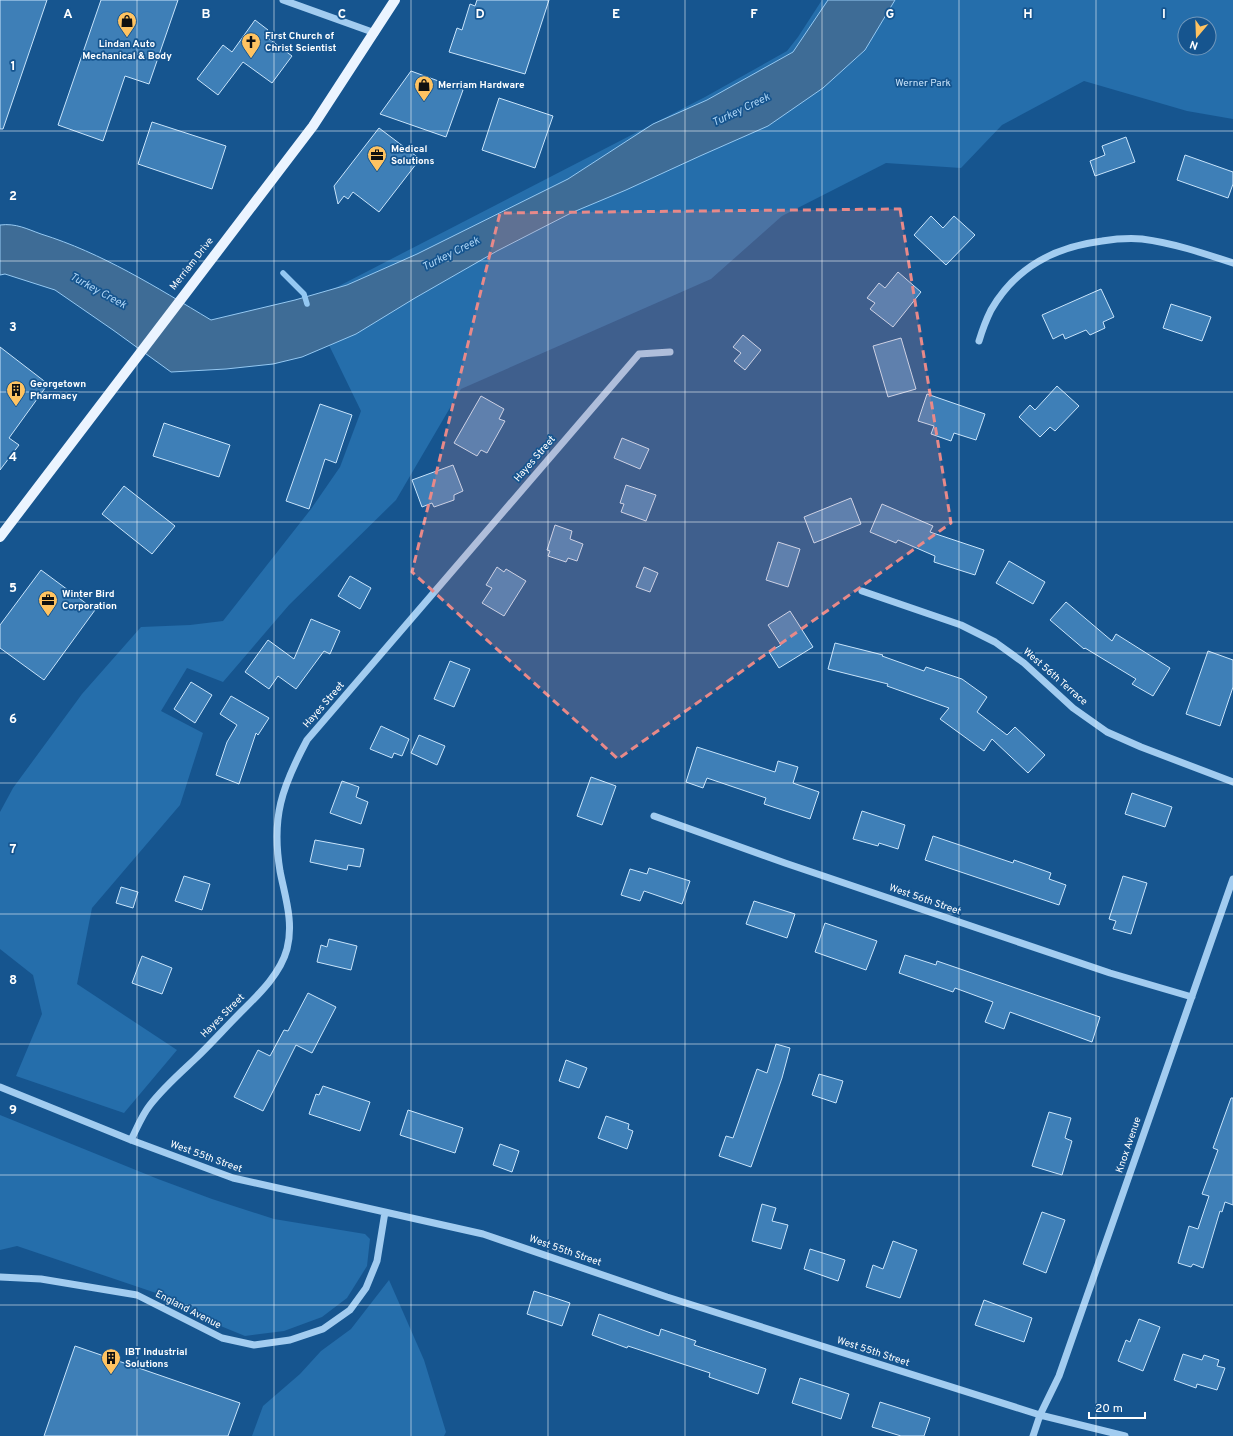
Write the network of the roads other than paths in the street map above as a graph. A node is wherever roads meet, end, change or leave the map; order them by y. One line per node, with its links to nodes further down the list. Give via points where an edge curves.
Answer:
1 (283, 0): 3 (street)
2 (395, 0): 3 (main road, Merriam Drive)
3 (375, 33): 7 (main road, Merriam Drive, via 308,132)
4 (1233, 262): 5 (street, via 1196,250 1140,239 1085,243 1064,249 1035,262 1004,291 990,311)
5 (979, 342)
6 (670, 352): 14 (street, Hayes Street, via 639,354 307,740 283,791 277,817 280,870 290,918 287,949 276,972 262,991 149,1106)
7 (0, 537)
8 (862, 591): 9 (street, West 56th Terrace, via 960,625 995,642 1024,663 1073,708 1107,732)
9 (1233, 782)
10 (654, 816): 12 (street, West 56th Street, via 1110,973)
11 (1233, 879): 12 (street, Knox Avenue)
12 (1192, 997): 17 (street, Knox Avenue, via 1059,1376)
13 (0, 1087): 14 (street, West 55th Street)
14 (131, 1140): 15 (street, West 55th Street, via 233,1178)
15 (385, 1212): 16 (street, England Avenue, via 377,1261 366,1288 350,1310 323,1329 290,1340 254,1345 222,1338 137,1295 41,1279); 17 (street, West 55th Street, via 483,1234)
16 (0, 1277)
17 (1040, 1416): 18 (street, Knox Avenue); 19 (street, West 55th Street)
18 (1033, 1436)
19 (1125, 1436)

